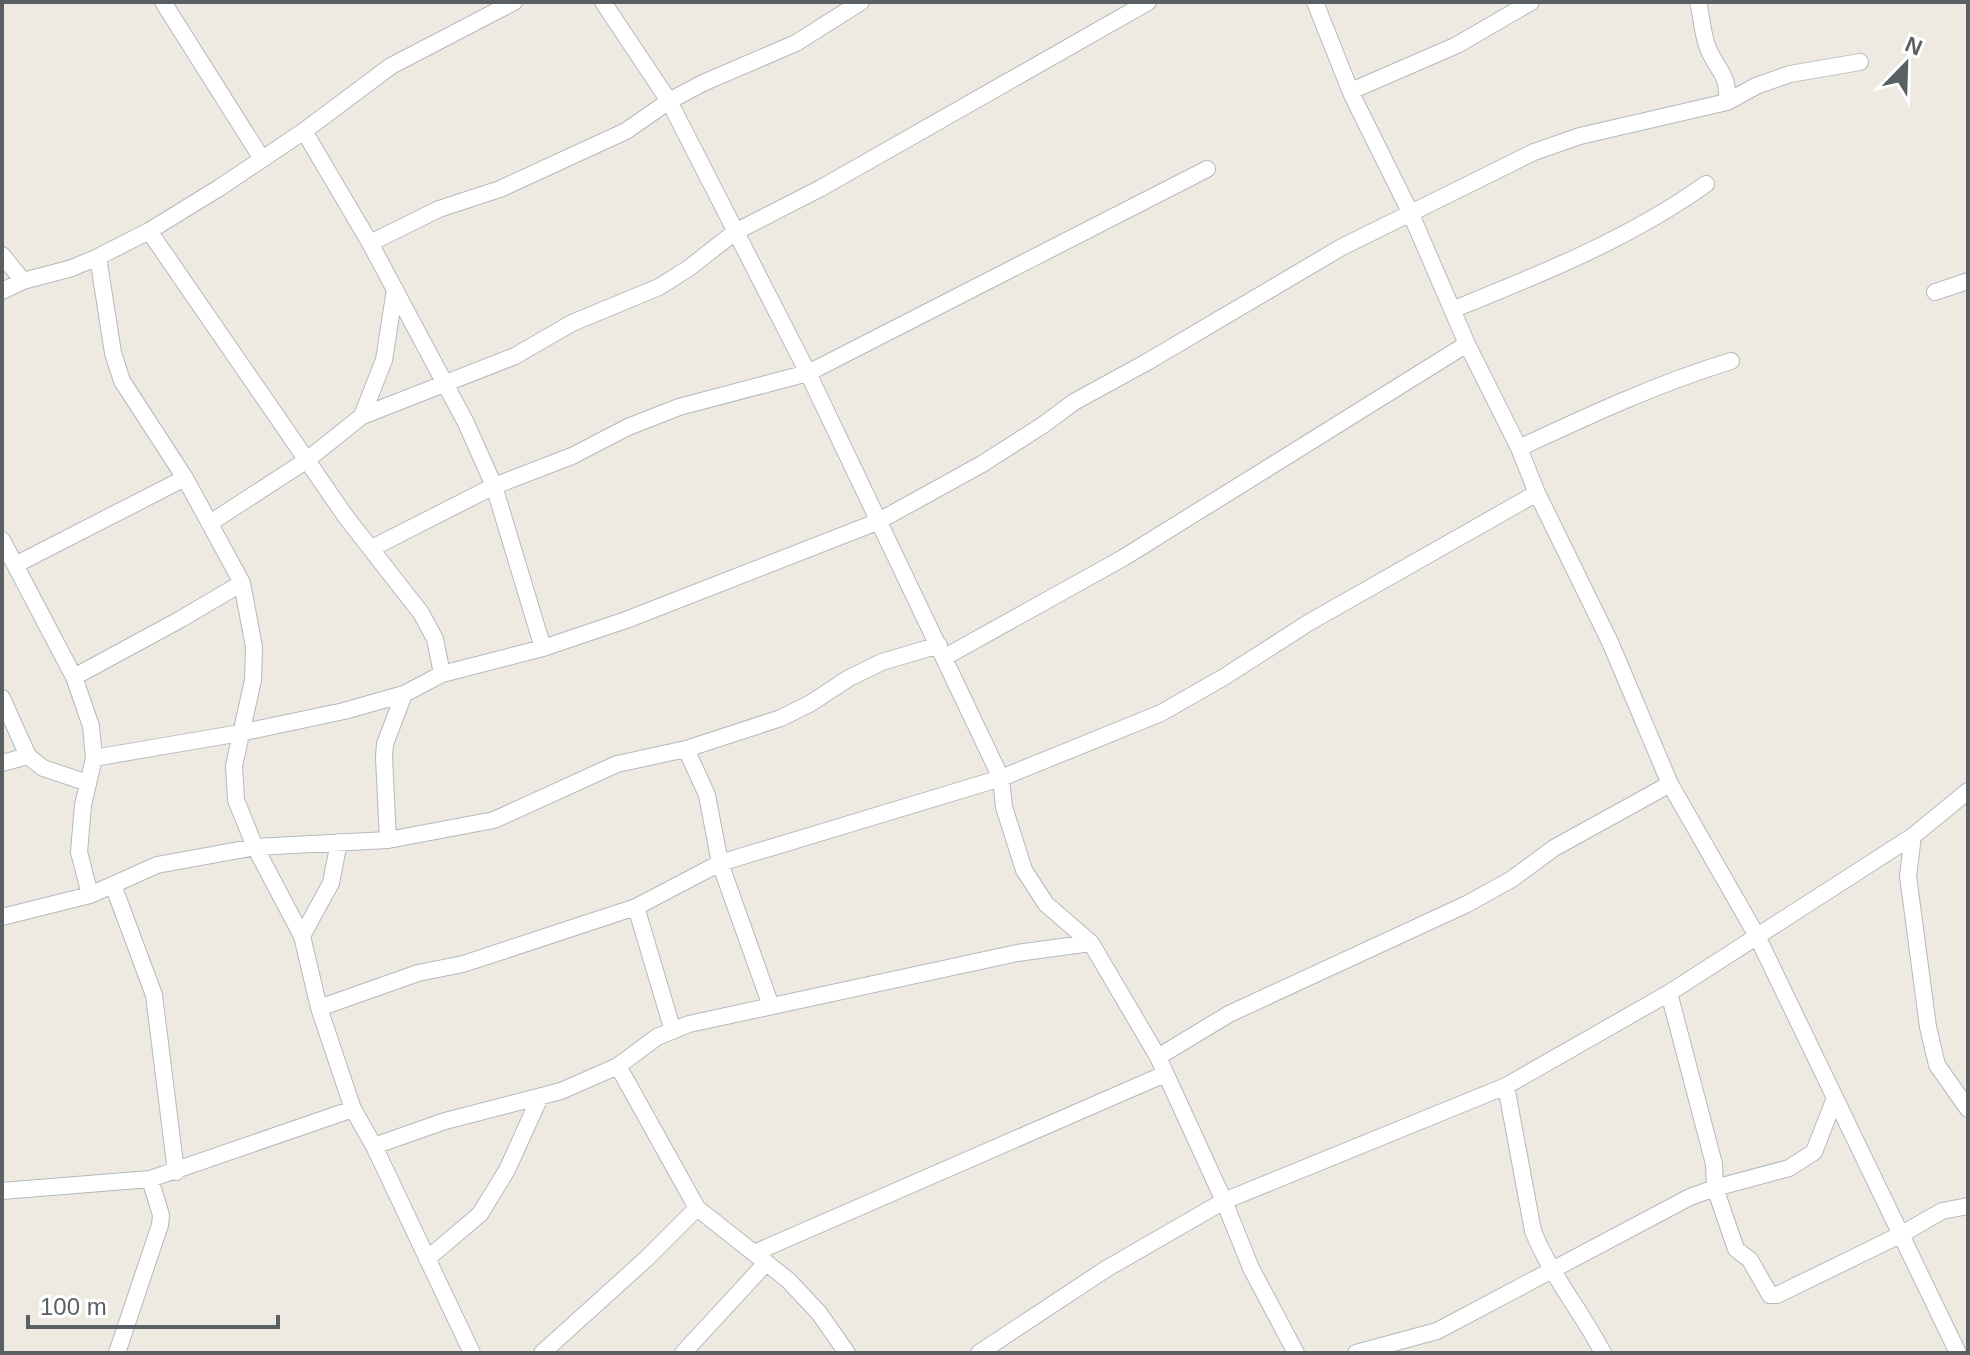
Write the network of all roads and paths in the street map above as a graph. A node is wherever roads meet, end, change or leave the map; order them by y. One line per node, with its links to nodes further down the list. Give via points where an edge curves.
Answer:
1 (163, 2): 14 (street)
2 (603, 2): 11 (street)
3 (861, 2): 11 (street, via 796,43)
4 (1148, 2): 19 (street)
5 (1315, 2): 10 (street)
6 (1531, 2): 10 (street, via 1457,45)
7 (1698, 2): 12 (street, via 1706,44 1724,72)
8 (503, 5): 13 (street, via 391,66)
9 (1860, 62): 12 (street, via 1790,74)
10 (1351, 91): 17 (street)
11 (669, 101): 19 (street); 20 (street, via 612,138)
12 (1727, 102): 17 (street, via 1580,136)
13 (304, 131): 14 (street); 20 (street)
14 (262, 159): 18 (street)
15 (1207, 169): 31 (street)
16 (1706, 184): 28 (street, via 1663,215)
17 (1410, 212): 28 (street); 39 (street, via 1074,402 982,464)
18 (149, 231): 22 (street); 35 (street)
19 (735, 232): 31 (street); 32 (street, via 659,287 572,323 515,356)
20 (370, 243): 25 (street)
21 (2, 255): 23 (street)
22 (98, 257): 23 (street); 36 (street, via 122,381)
23 (23, 281): 26 (street)
24 (1968, 281): 27 (street)
25 (395, 289): 32 (street); 33 (street, via 384,360)
26 (2, 291)
27 (1935, 292)
28 (1454, 309): 29 (street)
29 (1467, 344): 34 (street); 46 (street, via 1123,558)
30 (1731, 361): 34 (street, via 1670,379)
31 (808, 373): 37 (street, via 679,407); 39 (street)
32 (446, 382): 33 (street); 37 (street)
33 (362, 416): 35 (street)
34 (1519, 448): 38 (street)
35 (307, 460): 40 (street); 42 (street)
36 (185, 478): 40 (street); 43 (street)
37 (494, 486): 42 (street); 45 (street)
38 (1537, 493): 56 (street, via 1161,713); 58 (street, via 1610,642)
39 (877, 522): 45 (street); 46 (street)
40 (210, 523): 44 (street)
41 (2, 540): 43 (street)
42 (372, 548): 47 (street, via 421,613 435,639)
43 (15, 565): 48 (street)
44 (242, 583): 48 (street); 51 (street, via 254,647 253,680)
45 (543, 648): 47 (street)
46 (942, 651): 52 (street, via 882,662 781,718); 56 (street)
47 (442, 674): 49 (street)
48 (74, 677): 54 (street, via 91,726)
49 (404, 694): 51 (street); 61 (street, via 385,744)
50 (2, 698): 53 (street)
51 (240, 733): 54 (street); 63 (street, via 236,800)
52 (686, 749): 61 (street, via 606,768 494,820); 64 (street, via 707,795)
53 (28, 756): 55 (street); 57 (street, via 43,768)
54 (94, 758): 57 (street)
55 (2, 763)
56 (1001, 778): 64 (street); 71 (street, via 1004,807 1024,870 1046,904)
57 (88, 783): 66 (street, via 79,852)
58 (1670, 784): 70 (street); 76 (street, via 1467,904 1229,1014)
59 (1968, 791): 60 (street)
60 (1913, 836): 70 (street); 83 (street, via 1908,876 1928,1027 1937,1065)
61 (388, 840): 62 (street)
62 (339, 842): 63 (street); 69 (street, via 331,883)
63 (255, 847): 65 (street, via 157,865); 69 (street)
64 (720, 863): 67 (street); 73 (street)
65 (113, 885): 66 (street); 85 (street, via 151,984)
66 (90, 895): 68 (street)
67 (636, 907): 74 (street); 75 (street)
68 (2, 917)
69 (302, 936): 74 (street)
70 (1757, 936): 72 (street); 81 (street)
71 (1091, 943): 73 (street, via 1017,953); 76 (street)
72 (1669, 993): 79 (street); 87 (street, via 1714,1164)
73 (771, 1006): 75 (street)
74 (319, 1008): 82 (street)
75 (673, 1031): 77 (street)
76 (1158, 1057): 78 (street)
77 (618, 1066): 80 (street); 91 (street)
78 (1165, 1074): 89 (street); 93 (street)
79 (1506, 1086): 89 (street); 95 (street, via 1533,1231)
80 (540, 1097): 84 (street); 94 (street, via 480,1214)
81 (1835, 1098): 87 (street, via 1814,1152 1789,1168); 92 (street)
82 (353, 1109): 84 (street); 85 (street)
83 (1968, 1109)
84 (374, 1146): 94 (street)
85 (176, 1172): 86 (street)
86 (150, 1179): 88 (street); 96 (street, via 160,1225)
87 (1715, 1188): 92 (street, via 1736,1249 1750,1260 1773,1296); 95 (street)
88 (2, 1191)
89 (1224, 1201): 101 (street, via 1106,1269); 102 (street, via 1251,1268)
90 (1968, 1206): 92 (street, via 1942,1211)
91 (697, 1208): 93 (street); 98 (street)
92 (1902, 1234): 105 (street)
93 (760, 1258): 99 (street); 100 (street, via 819,1313)
94 (427, 1259): 97 (street)
95 (1553, 1270): 103 (street, via 1437,1331); 104 (street)
96 (117, 1353)
97 (472, 1353)
98 (542, 1353)
99 (683, 1353)
100 (847, 1353)
101 (979, 1353)
102 (1296, 1353)
103 (1356, 1353)
104 (1603, 1353)
105 (1958, 1353)

